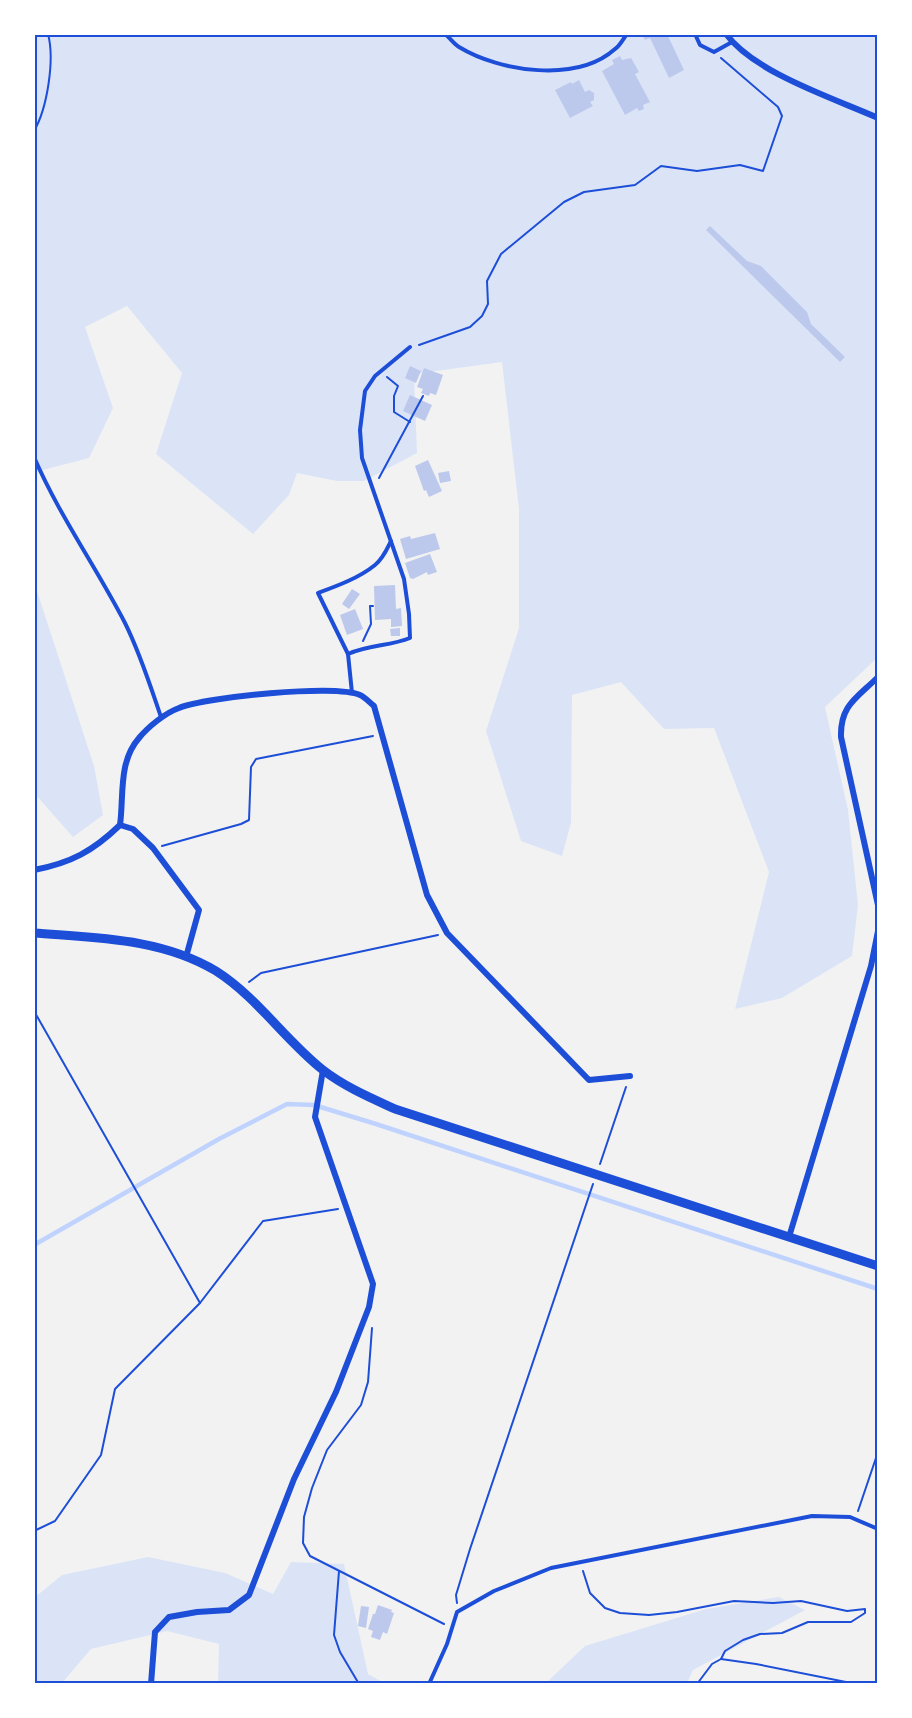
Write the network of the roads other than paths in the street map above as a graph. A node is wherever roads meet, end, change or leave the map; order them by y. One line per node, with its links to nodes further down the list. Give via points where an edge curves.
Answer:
1 (445, 34): 2 (lane, via 459,47 487,59 526,70 549,71 586,66 615,49)
2 (627, 34)
3 (695, 34): 5 (lane, via 700,45 714,52)
4 (726, 34): 5 (street)
5 (732, 42): 6 (street, via 787,78)
6 (878, 118)
7 (410, 347): 9 (lane, via 380,372 365,391 360,430 362,458)
8 (34, 457): 13 (lane, via 125,623)
9 (391, 541): 10 (lane, via 376,565 318,593); 10 (lane, via 404,579 410,638)
10 (348, 654): 12 (lane)
11 (878, 677): 16 (street, via 844,710 840,724)
12 (352, 693): 13 (street, via 232,696 178,708); 21 (street, via 374,706 427,895 447,933 589,1080)
13 (162, 718): 14 (street, via 138,738 126,758)
14 (120, 825): 15 (street, via 103,842 62,865); 19 (street, via 134,829 153,848 199,910)
15 (34, 870)
16 (878, 905)
17 (878, 931): 22 (street, via 872,966)
18 (34, 933): 19 (street, via 118,940)
19 (186, 957): 20 (street, via 215,971 239,989)
20 (323, 1070): 22 (street, via 395,1109); 25 (street, via 315,1116 373,1284 369,1307 336,1392 294,1479 249,1595 230,1610 169,1617 155,1632)
21 (630, 1076)
22 (789, 1237): 23 (street)
23 (878, 1266)
24 (878, 1529): 26 (lane, via 850,1517 812,1516 551,1569 494,1591 457,1612)
25 (151, 1683)
26 (429, 1683)

